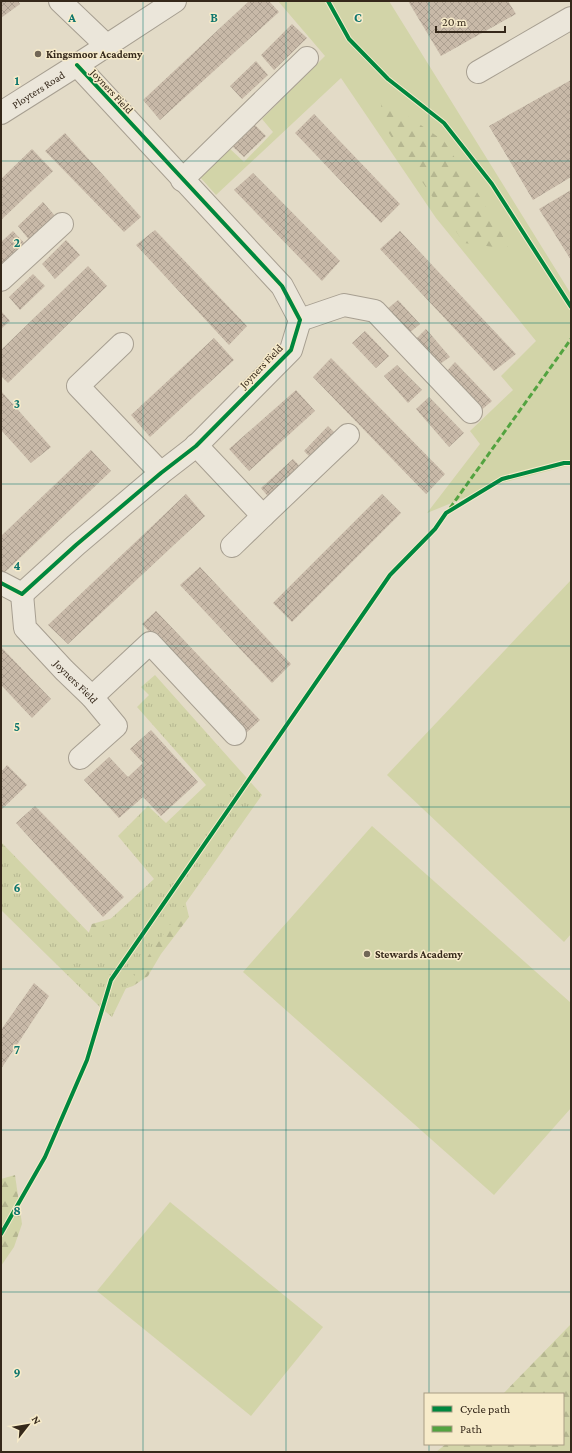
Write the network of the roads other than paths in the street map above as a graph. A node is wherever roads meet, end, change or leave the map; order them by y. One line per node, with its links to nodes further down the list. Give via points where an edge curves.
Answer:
1 (60, 1): 4 (street)
2 (175, 1): 4 (street, Ployters Road)
3 (571, 18): 7 (street)
4 (107, 46): 6 (street, Ployters Road)
5 (307, 58): 9 (street)
6 (77, 65): 8 (street, Ployters Road); 9 (street, Joyners Field)
7 (478, 72)
8 (1, 113)
9 (182, 180): 12 (street, Joyners Field, via 282,286)
10 (62, 224): 11 (street)
11 (1, 280)
12 (300, 320): 14 (street, via 344,306 375,311); 16 (street, Joyners Field, via 291,350)
13 (122, 344): 17 (street, via 78,386)
14 (471, 412)
15 (348, 435): 18 (street)
16 (196, 445): 17 (street, Joyners Field); 18 (street)
17 (161, 473): 21 (street, Joyners Field)
18 (263, 516): 19 (street)
19 (232, 546)
20 (1, 583): 21 (street)
21 (22, 594): 22 (street, Joyners Field, via 25,628)
22 (92, 697): 23 (street, via 150,643); 24 (street, Joyners Field, via 116,726)
23 (235, 734)
24 (80, 758)

